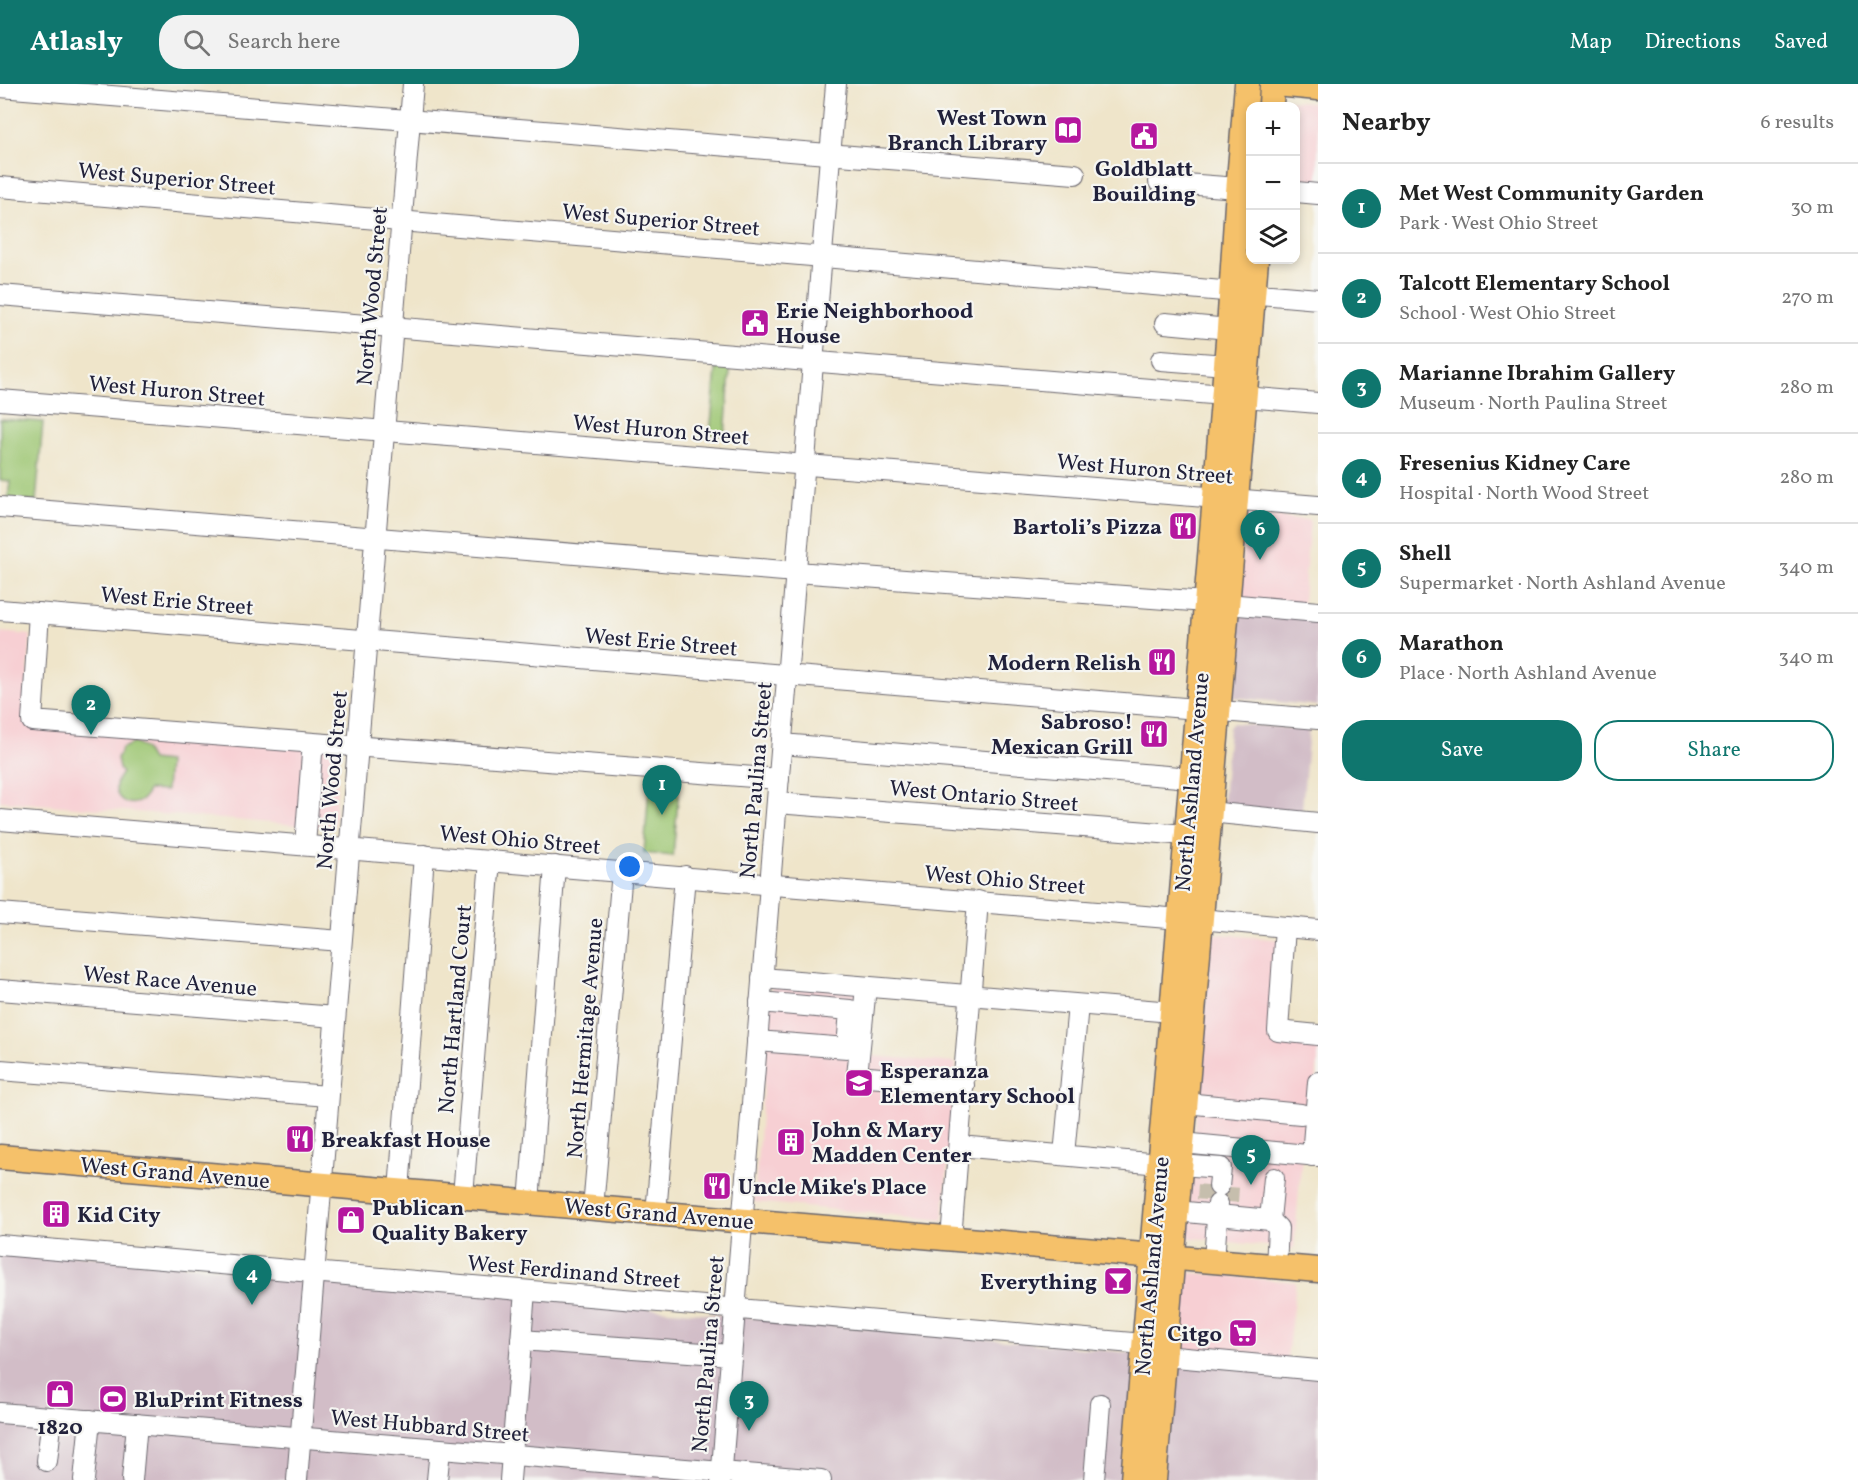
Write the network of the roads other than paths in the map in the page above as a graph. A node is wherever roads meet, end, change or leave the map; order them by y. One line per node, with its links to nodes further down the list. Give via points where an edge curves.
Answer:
1 (413, 84): 8 (street, North Wood Street)
2 (836, 84): 9 (street, North Paulina Street)
3 (1247, 84): 13 (main road, North Ashland Avenue)
4 (1274, 84): 6 (main road); 7 (main road)
5 (0, 87): 8 (street)
6 (1318, 88)
7 (1272, 102)
8 (410, 121): 9 (street); 16 (street, North Wood Street)
9 (830, 153): 10 (street); 17 (street, North Paulina Street)
10 (1075, 174)
11 (1159, 182): 13 (street)
12 (0, 187): 16 (street, West Superior Street)
13 (1238, 188): 19 (main road, North Ashland Avenue)
14 (1300, 192): 15 (street)
15 (1318, 194)
16 (401, 221): 17 (street, West Superior Street); 23 (street, North Wood Street)
17 (822, 257): 19 (street, West Superior Street); 26 (street, North Paulina Street)
18 (1254, 264): 19 (main road, North Ashland Avenue)
19 (1243, 292): 21 (street, West Superior Street); 24 (main road, North Ashland Avenue); 28 (main road, North Ashland Avenue)
20 (0, 295): 23 (street)
21 (1318, 299)
22 (1165, 323): 24 (street)
23 (392, 328): 26 (street); 31 (street, North Wood Street)
24 (1230, 329): 27 (main road, North Ashland Avenue)
25 (1161, 360): 27 (street)
26 (813, 361): 28 (street); 32 (street, North Paulina Street)
27 (1226, 365): 28 (main road, North Ashland Avenue)
28 (1234, 396): 30 (street); 33 (main road, North Ashland Avenue)
29 (0, 400): 31 (street, West Huron Street)
30 (1318, 404)
31 (384, 431): 32 (street, West Huron Street); 36 (street, North Wood Street)
32 (805, 465): 33 (street, West Huron Street); 37 (street, North Paulina Street)
33 (1226, 498): 34 (street, West Huron Street); 38 (main road, North Ashland Avenue)
34 (1318, 506)
35 (0, 507): 36 (street)
36 (375, 538): 37 (street); 42 (street, North Wood Street)
37 (796, 572): 38 (street); 43 (street, North Paulina Street)
38 (1217, 603): 40 (street); 44 (main road, North Ashland Avenue)
39 (0, 610): 41 (street, West Erie Street)
40 (1318, 612)
41 (39, 613): 42 (street, West Erie Street); 47 (street, via 32,721)
42 (367, 640): 43 (street, West Erie Street); 47 (street, North Wood Street)
43 (787, 675): 44 (street, West Erie Street); 46 (street, North Paulina Street)
44 (1208, 710): 45 (street, West Erie Street); 49 (main road, North Ashland Avenue); 52 (main road, North Ashland Avenue)
45 (1318, 719)
46 (782, 744): 49 (street); 50 (street, North Paulina Street)
47 (358, 747): 50 (street); 57 (street, North Wood Street)
48 (312, 754): 56 (street)
49 (1191, 778): 55 (main road, North Ashland Avenue)
50 (779, 779): 51 (street, North Paulina Street)
51 (777, 803): 55 (street, West Ontario Street); 63 (street, North Paulina Street)
52 (1209, 812): 54 (street); 66 (main road, North Ashland Avenue)
53 (0, 820): 56 (street, West Ohio Street)
54 (1318, 823)
55 (1186, 835): 66 (main road, North Ashland Avenue)
56 (305, 845): 57 (street, West Ohio Street)
57 (349, 849): 58 (street, West Ohio Street); 69 (street, North Wood Street)
58 (424, 855): 59 (street, West Ohio Street); 93 (street)
59 (490, 860): 60 (street, West Ohio Street); 95 (street, North Hartland Court)
60 (555, 866): 61 (street, West Ohio Street); 96 (street)
61 (622, 871): 62 (street, West Ohio Street); 97 (street, North Hermitage Avenue)
62 (685, 876): 63 (street, West Ohio Street); 99 (street)
63 (770, 884): 64 (street, West Ohio Street); 70 (street, North Paulina Street)
64 (978, 901): 66 (street, West Ohio Street); 73 (street)
65 (0, 913): 69 (street)
66 (1190, 919): 67 (street, West Ohio Street); 76 (main road, North Ashland Avenue); 84 (main road, North Ashland Avenue)
67 (1286, 927): 68 (street, West Ohio Street); 78 (street, via 1278,1031)
68 (1318, 930)
69 (341, 941): 77 (street, North Wood Street)
70 (762, 978): 71 (street); 74 (street, North Paulina Street)
71 (866, 987): 73 (street); 82 (street, via 857,1076)
72 (0, 990): 77 (street, West Race Avenue)
73 (971, 996): 75 (street); 82 (street)
74 (760, 1002): 79 (street, North Paulina Street); 79 (street, via 850,1010 847,1048)
75 (1078, 1005): 76 (street); 87 (street)
76 (1172, 1012): 90 (main road, North Ashland Avenue)
77 (335, 1017): 83 (street, North Wood Street)
78 (1318, 1035)
79 (758, 1041): 100 (street, North Paulina Street)
80 (0, 1070): 83 (street)
81 (1318, 1082): 88 (street)
82 (964, 1085): 86 (street)
83 (328, 1096): 92 (street, North Wood Street)
84 (1185, 1103): 85 (street); 90 (main road, North Ashland Avenue)
85 (1301, 1114)
86 (959, 1146): 87 (street); 102 (street)
87 (1064, 1155): 90 (street)
88 (1315, 1156): 90 (street)
89 (0, 1157): 92 (main road, West Grand Avenue)
90 (1174, 1157): 94 (street, via 1221,1168); 98 (main road, North Ashland Avenue); 104 (main road, North Ashland Avenue)
91 (1274, 1178): 101 (street)
92 (321, 1184): 93 (main road, West Grand Avenue); 108 (street, North Wood Street)
93 (399, 1191): 95 (main road, West Grand Avenue)
94 (1218, 1196): 98 (street); 101 (street); 105 (street)
95 (463, 1197): 96 (main road, West Grand Avenue)
96 (529, 1202): 97 (main road, West Grand Avenue)
97 (593, 1208): 99 (main road, West Grand Avenue)
98 (1176, 1211): 104 (main road, North Ashland Avenue)
99 (656, 1213): 100 (main road, West Grand Avenue)
100 (743, 1220): 102 (main road, West Grand Avenue); 110 (street, North Paulina Street)
101 (1270, 1220): 106 (street, via 1278,1228)
102 (951, 1239): 104 (main road, West Grand Avenue)
103 (0, 1245): 108 (street, West Ferdinand Street)
104 (1162, 1257): 105 (main road, West Grand Avenue); 112 (main road, North Ashland Avenue)
105 (1214, 1261): 106 (main road, West Grand Avenue)
106 (1276, 1267): 107 (main road, West Grand Avenue)
107 (1318, 1270)
108 (314, 1272): 109 (street, West Ferdinand Street); 120 (street, North Wood Street)
109 (525, 1291): 110 (street, West Ferdinand Street); 111 (street)
110 (735, 1309): 112 (street, West Ferdinand Street); 113 (street, North Paulina Street)
111 (521, 1340): 113 (street); 122 (street)
112 (1154, 1350): 114 (street, West Ferdinand Street); 132 (main road, North Ashland Avenue); 133 (main road, North Ashland Avenue)
113 (731, 1355): 124 (street, North Paulina Street)
114 (1318, 1370)
115 (1100, 1404): 131 (street)
116 (0, 1413): 117 (street, West Hubbard Street)
117 (52, 1417): 118 (street, West Hubbard Street); 123 (street)
118 (90, 1420): 119 (street, West Hubbard Street); 125 (street)
119 (137, 1424): 120 (street, West Hubbard Street); 126 (street)
120 (300, 1438): 121 (street, West Hubbard Street); 127 (street, North Wood Street)
121 (440, 1450): 122 (street, West Hubbard Street); 128 (street)
122 (512, 1456): 124 (street, West Hubbard Street); 129 (street)
123 (47, 1461)
124 (721, 1476): 130 (street, West Hubbard Street)
125 (84, 1480)
126 (132, 1480)
127 (297, 1480)
128 (438, 1480)
129 (510, 1480)
130 (821, 1480)
131 (1094, 1480)
132 (1133, 1480)
133 (1154, 1480)

